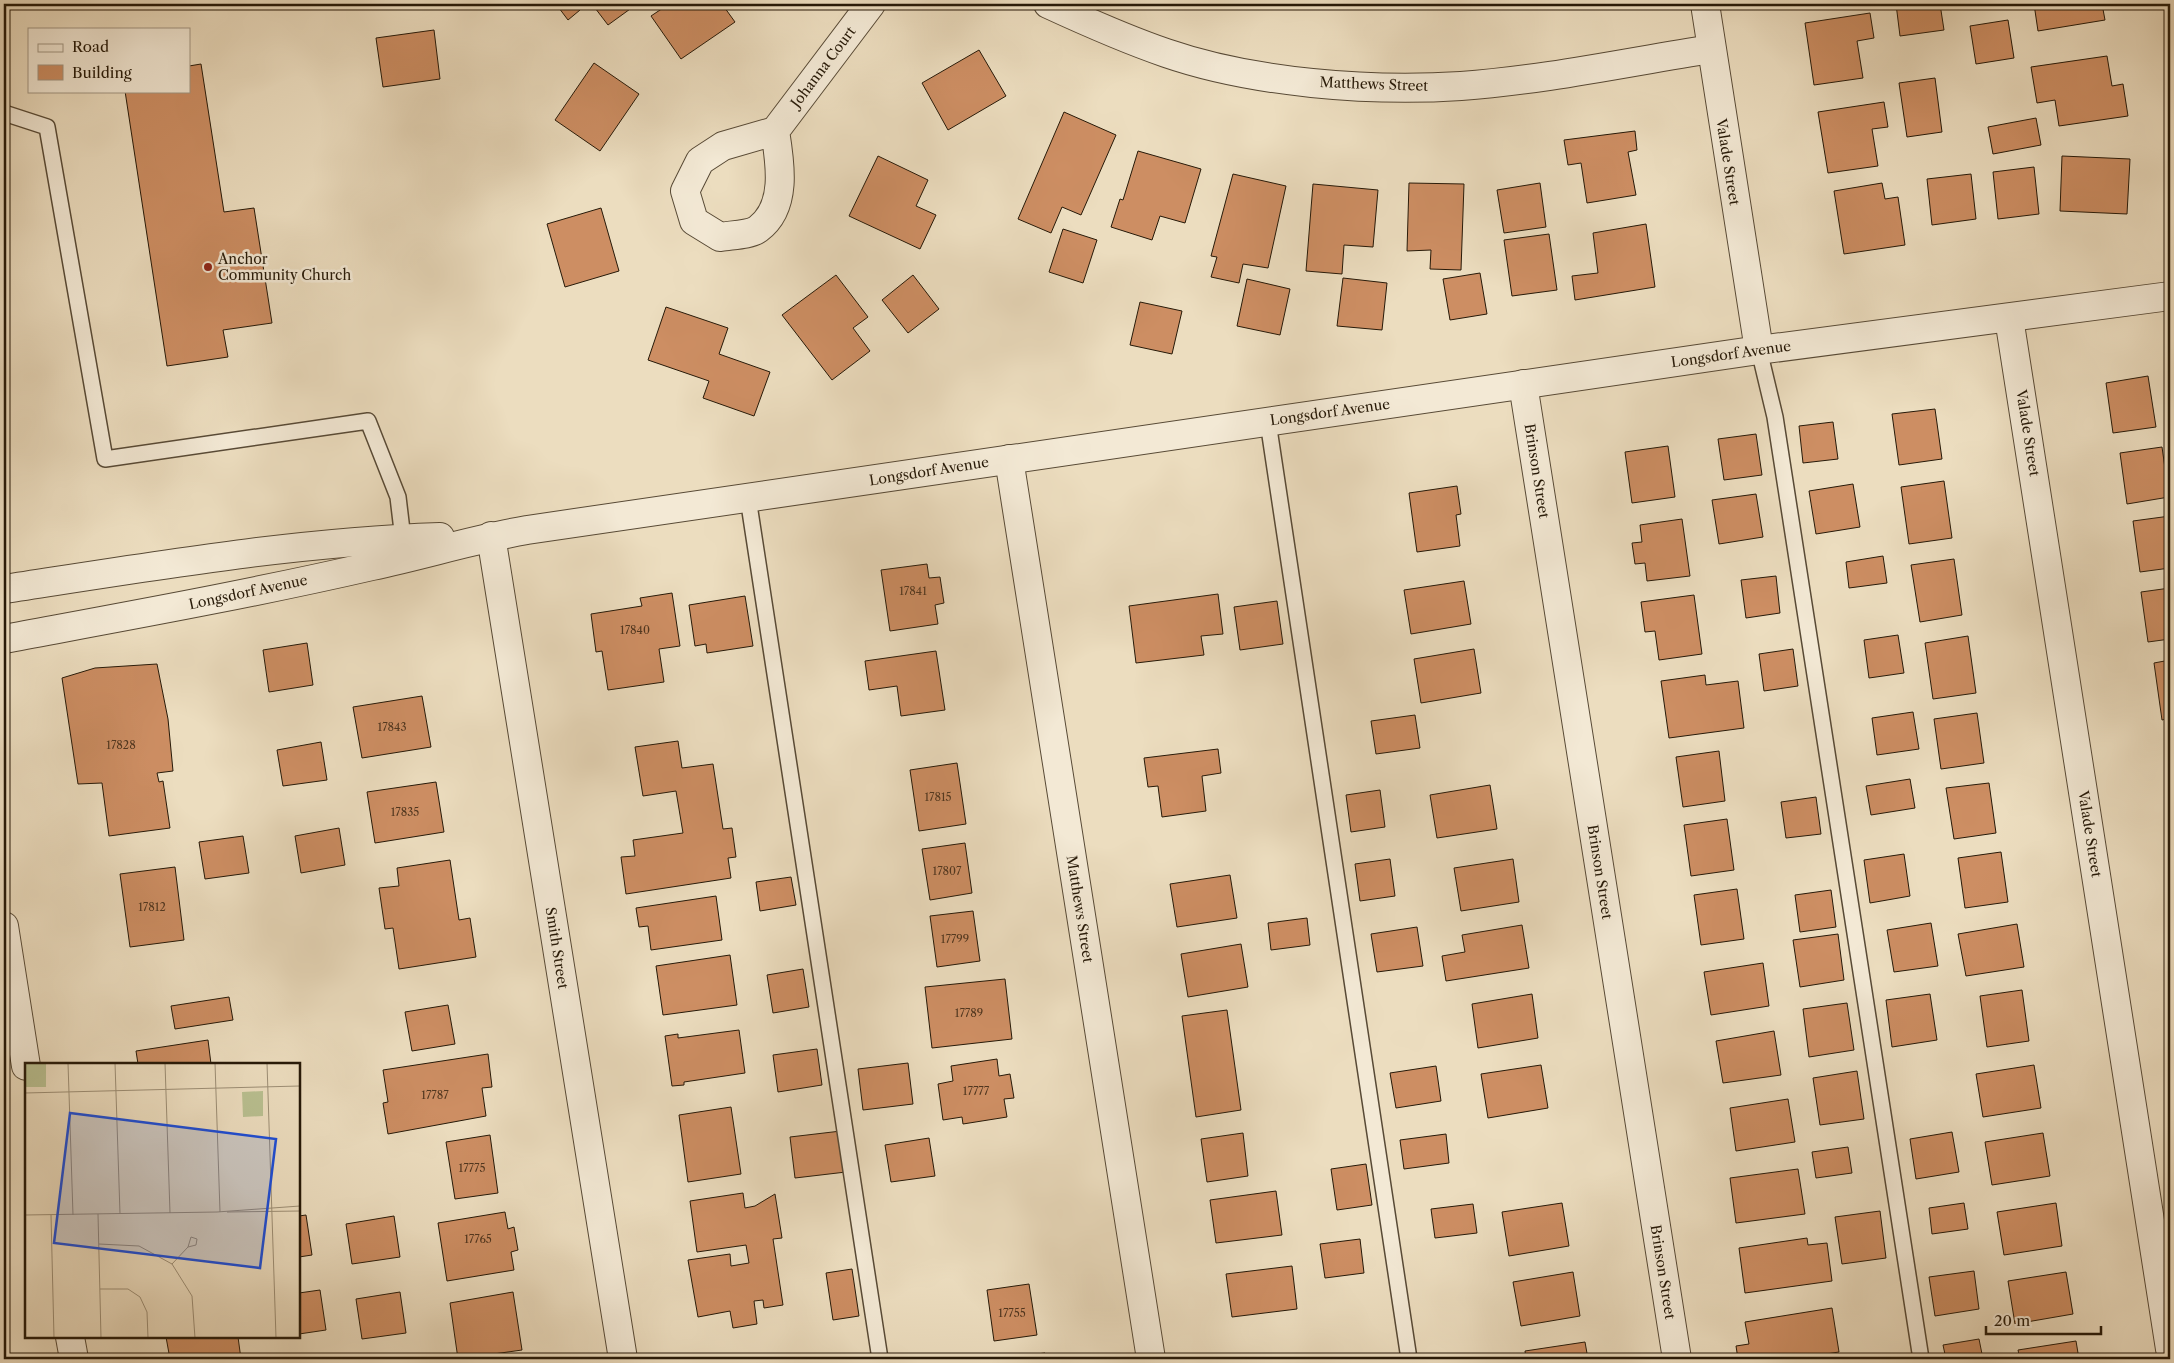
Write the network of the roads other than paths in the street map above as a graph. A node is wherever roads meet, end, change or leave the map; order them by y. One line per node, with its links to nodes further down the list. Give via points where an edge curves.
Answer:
1 (871, 4): 6 (street, Johanna Court)
2 (1048, 4): 4 (street, Matthews Street, via 1106,31 1168,54 1225,69 1286,79 1392,87 1461,86 1531,78)
3 (1704, 4): 4 (street, Valade Street)
4 (1711, 49): 9 (street, Valade Street)
5 (4, 113): 15 (lane, via 47,127 105,459 368,421 398,497)
6 (775, 131)
7 (2170, 296): 8 (street, Longsdorf Avenue)
8 (2009, 318): 9 (street, Longsdorf Avenue); 21 (street, Valade Street)
9 (1758, 350): 10 (street, Longsdorf Avenue); 28 (lane, via 1777,427)
10 (1523, 384): 11 (street, Longsdorf Avenue); 27 (street, Brinson Street)
11 (1268, 422): 12 (street, Longsdorf Avenue); 26 (lane)
12 (1009, 459): 13 (street, Longsdorf Avenue); 25 (street, Matthews Street)
13 (748, 498): 14 (street, Longsdorf Avenue); 24 (lane)
14 (491, 536): 15 (street, Longsdorf Avenue); 17 (street, Longsdorf Avenue, via 373,566 227,597); 23 (street, Smith Street)
15 (403, 539): 16 (street, Longsdorf Avenue, via 369,540 172,564)
16 (4, 589)
17 (4, 639)
18 (4, 926): 19 (street)
19 (26, 1063)
20 (70, 1338): 22 (street)
21 (2170, 1349)
22 (74, 1359)
23 (623, 1359)
24 (880, 1359)
25 (1150, 1359)
26 (1409, 1359)
27 (1677, 1359)
28 (1921, 1359)

